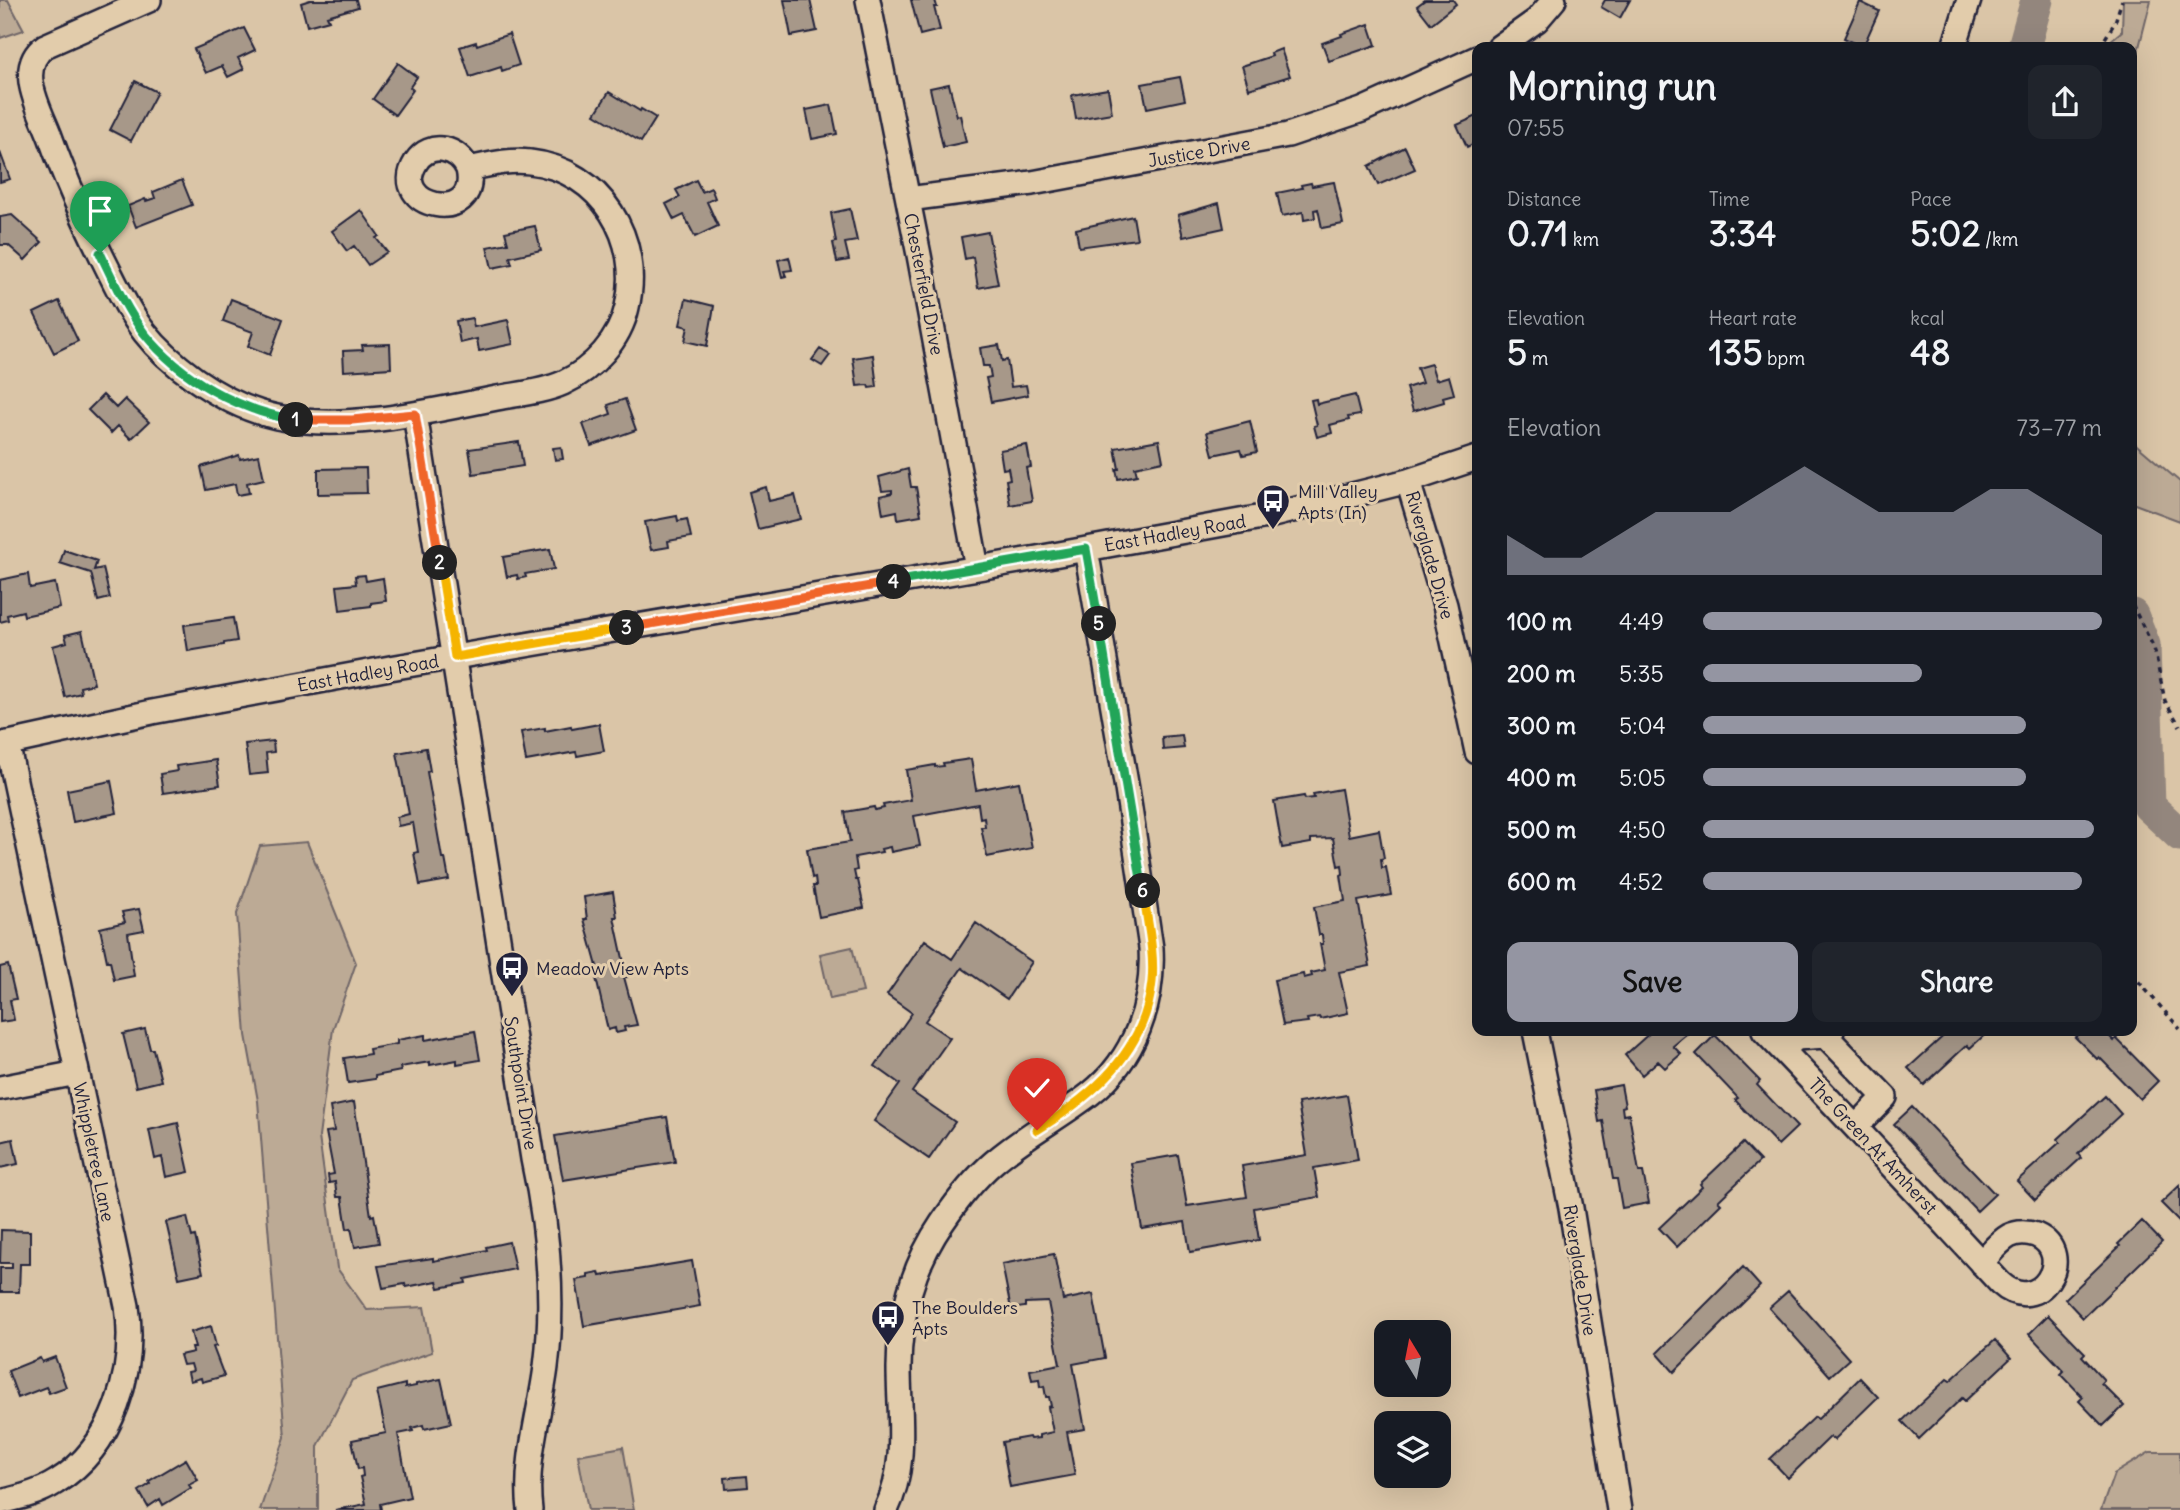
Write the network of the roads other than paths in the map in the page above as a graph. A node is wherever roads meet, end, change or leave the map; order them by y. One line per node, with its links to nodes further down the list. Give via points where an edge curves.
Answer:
1 (149, 0): 10 (street, via 50,43 35,54 30,67 33,92 54,149 135,320 167,357 216,393 250,408 278,417 331,421)
2 (868, 0): 9 (street, Chesterfield Drive)
3 (1554, 0): 5 (street, via 1537,20)
4 (1969, 0): 6 (street)
5 (1506, 42)
6 (1956, 42)
7 (1472, 60): 9 (street, Justice Drive, via 1362,110 1281,136 1032,183)
8 (468, 169): 10 (street, via 531,162 562,170 587,185 614,215 625,241 631,265 628,304 613,340 590,365 562,383)
9 (908, 199): 14 (street, Chesterfield Drive)
10 (415, 414): 15 (street, Southpoint Drive)
11 (1472, 460): 12 (street, East Hadley Road)
12 (1408, 481): 13 (street, East Hadley Road, via 1273,515); 16 (street, Riverglade Drive, via 1445,605)
13 (1086, 549): 14 (street, East Hadley Road); 29 (street, via 1152,948 1150,994 1132,1040 1102,1084 983,1171 929,1245 901,1329 901,1455)
14 (977, 568): 15 (street, East Hadley Road)
15 (455, 657): 17 (street, East Hadley Road); 28 (street, Southpoint Drive, via 549,1258 549,1342 530,1468)
16 (1472, 729)
17 (4, 744): 23 (street, Whippletree Lane)
18 (1536, 1036): 30 (street, Riverglade Drive, via 1571,1208)
19 (1769, 1036): 22 (street, The Green At Amherst)
20 (1810, 1036): 22 (street, via 1797,1038)
21 (1832, 1036): 25 (street, via 1885,1097)
22 (1783, 1050): 25 (street, The Green At Amherst)
23 (77, 1073): 24 (street); 27 (street, Whippletree Lane, via 127,1306 128,1362 112,1414 84,1459 45,1488)
24 (0, 1088)
25 (1856, 1127): 26 (street, The Green At Amherst)
26 (1981, 1263)
27 (0, 1502)
28 (530, 1510)
29 (886, 1510)
30 (1619, 1510)

